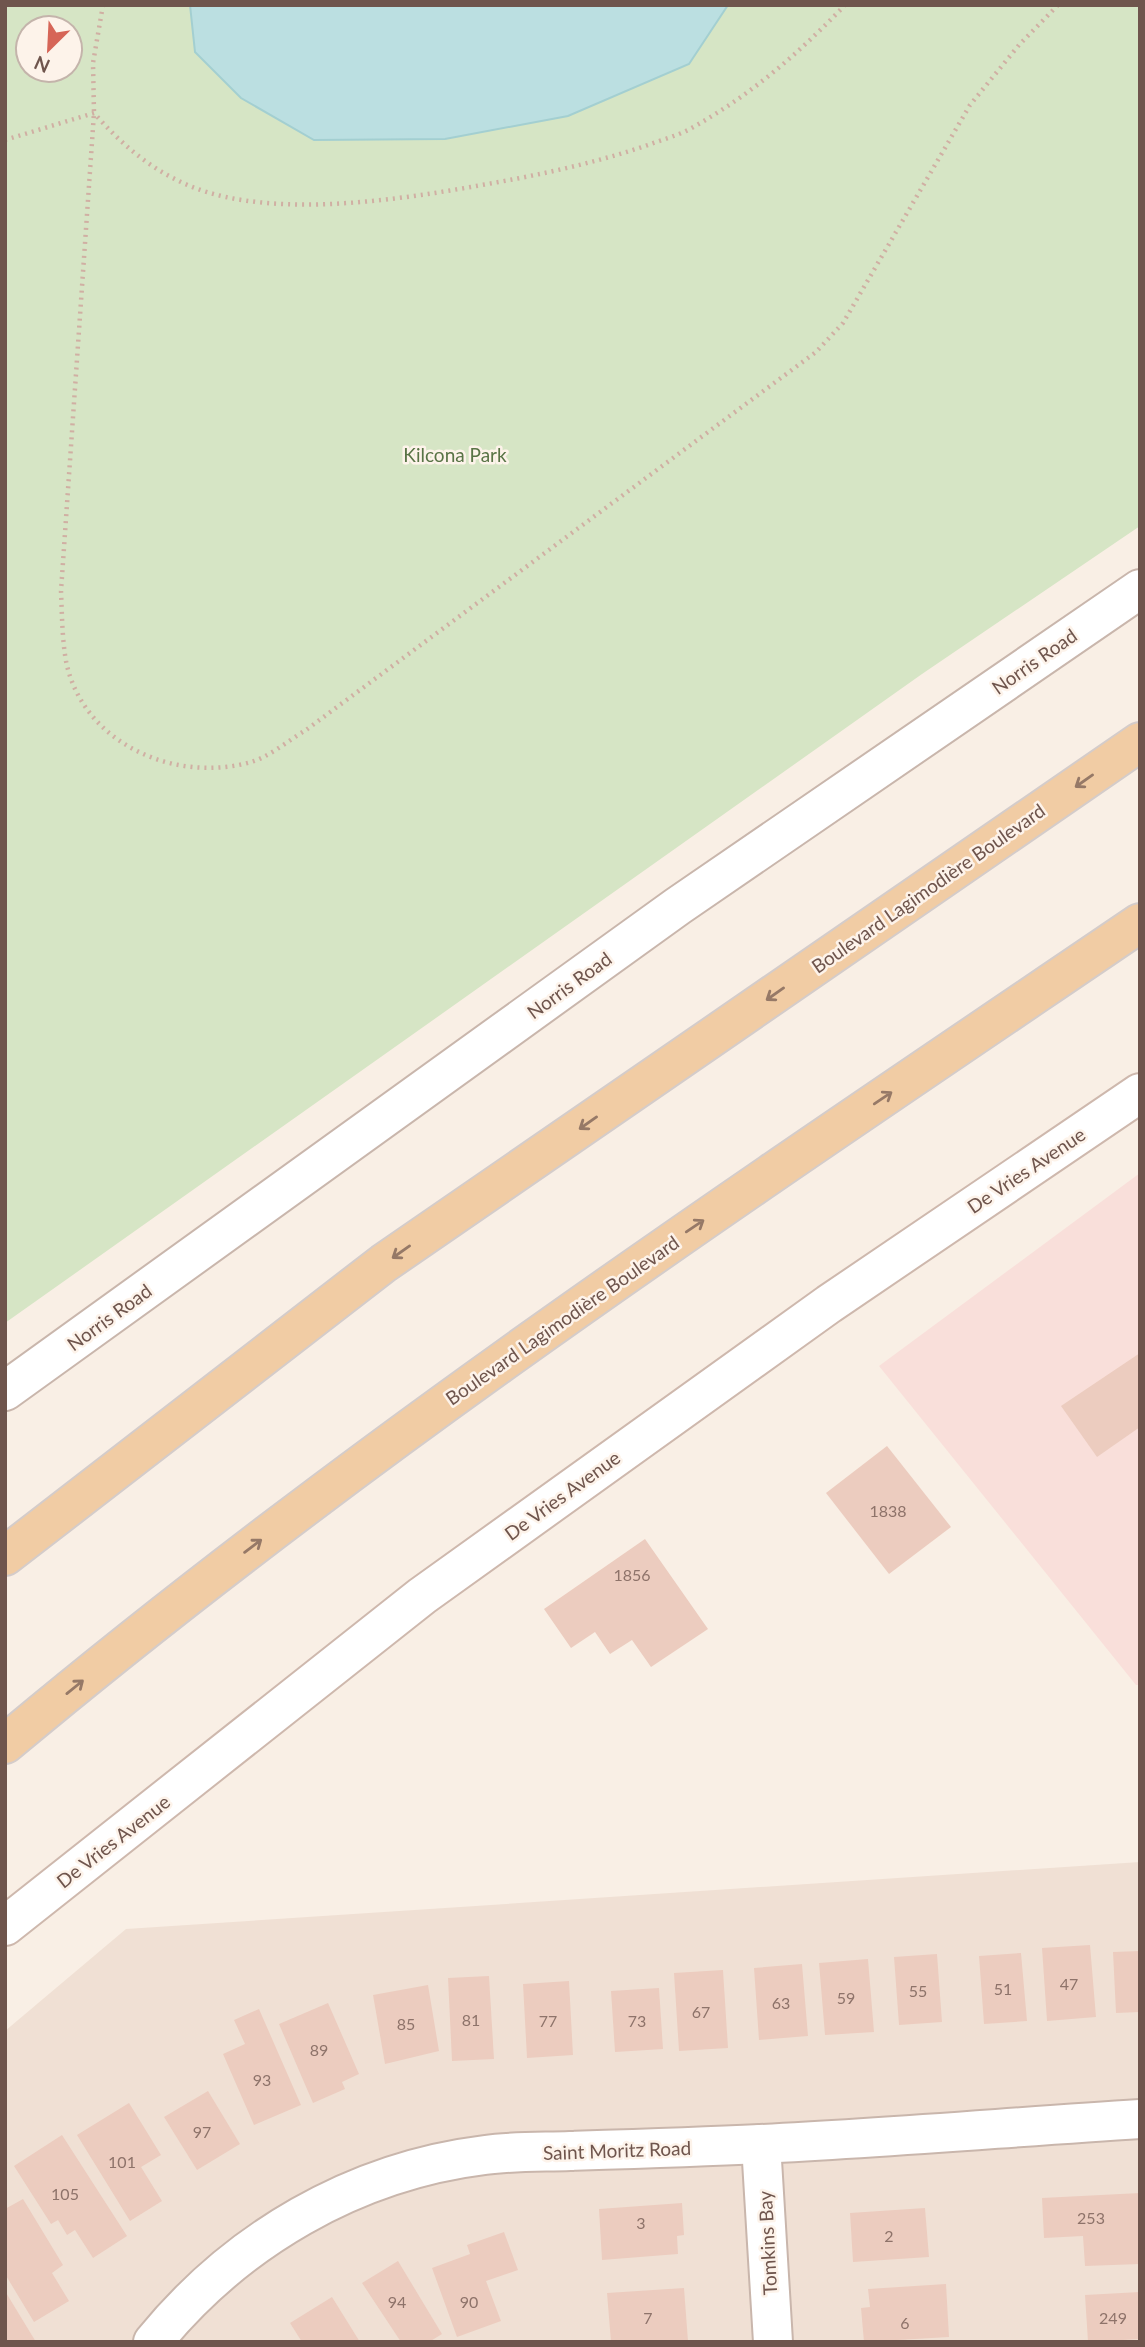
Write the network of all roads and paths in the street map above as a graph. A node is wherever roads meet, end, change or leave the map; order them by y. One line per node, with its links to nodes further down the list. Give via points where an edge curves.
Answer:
1 (103, 5): 4 (path, via 93,63)
2 (845, 5): 4 (path, via 755,90 685,131 591,165 435,194 314,204 242,200 191,187 141,160)
3 (1058, 5): 4 (path, via 971,105 844,323 816,352 306,730 252,762 193,769 134,752 88,712 66,662 61,591)
4 (94, 113): 5 (path)
5 (5, 140)
6 (1140, 589): 10 (street, Norris Road, via 678,906)
7 (1140, 742): 11 (main road, Boulevard Lagimodière Boulevard, one-way to 11, via 384,1264)
8 (1140, 923): 12 (main road, Boulevard Lagimodière Boulevard, one-way to 8, via 195,1591 467,1387)
9 (1140, 1093): 13 (street, De Vries Avenue, via 829,1304 422,1596)
10 (5, 1391)
11 (5, 1556)
12 (5, 1744)
13 (5, 1926)
14 (1140, 2119): 15 (street, Saint Moritz Road)
15 (761, 2144): 16 (street, Saint Moritz Road, via 485,2155 390,2175 331,2199 228,2264 184,2304); 17 (street, Tomkins Bay)
16 (153, 2342)
17 (772, 2342)

